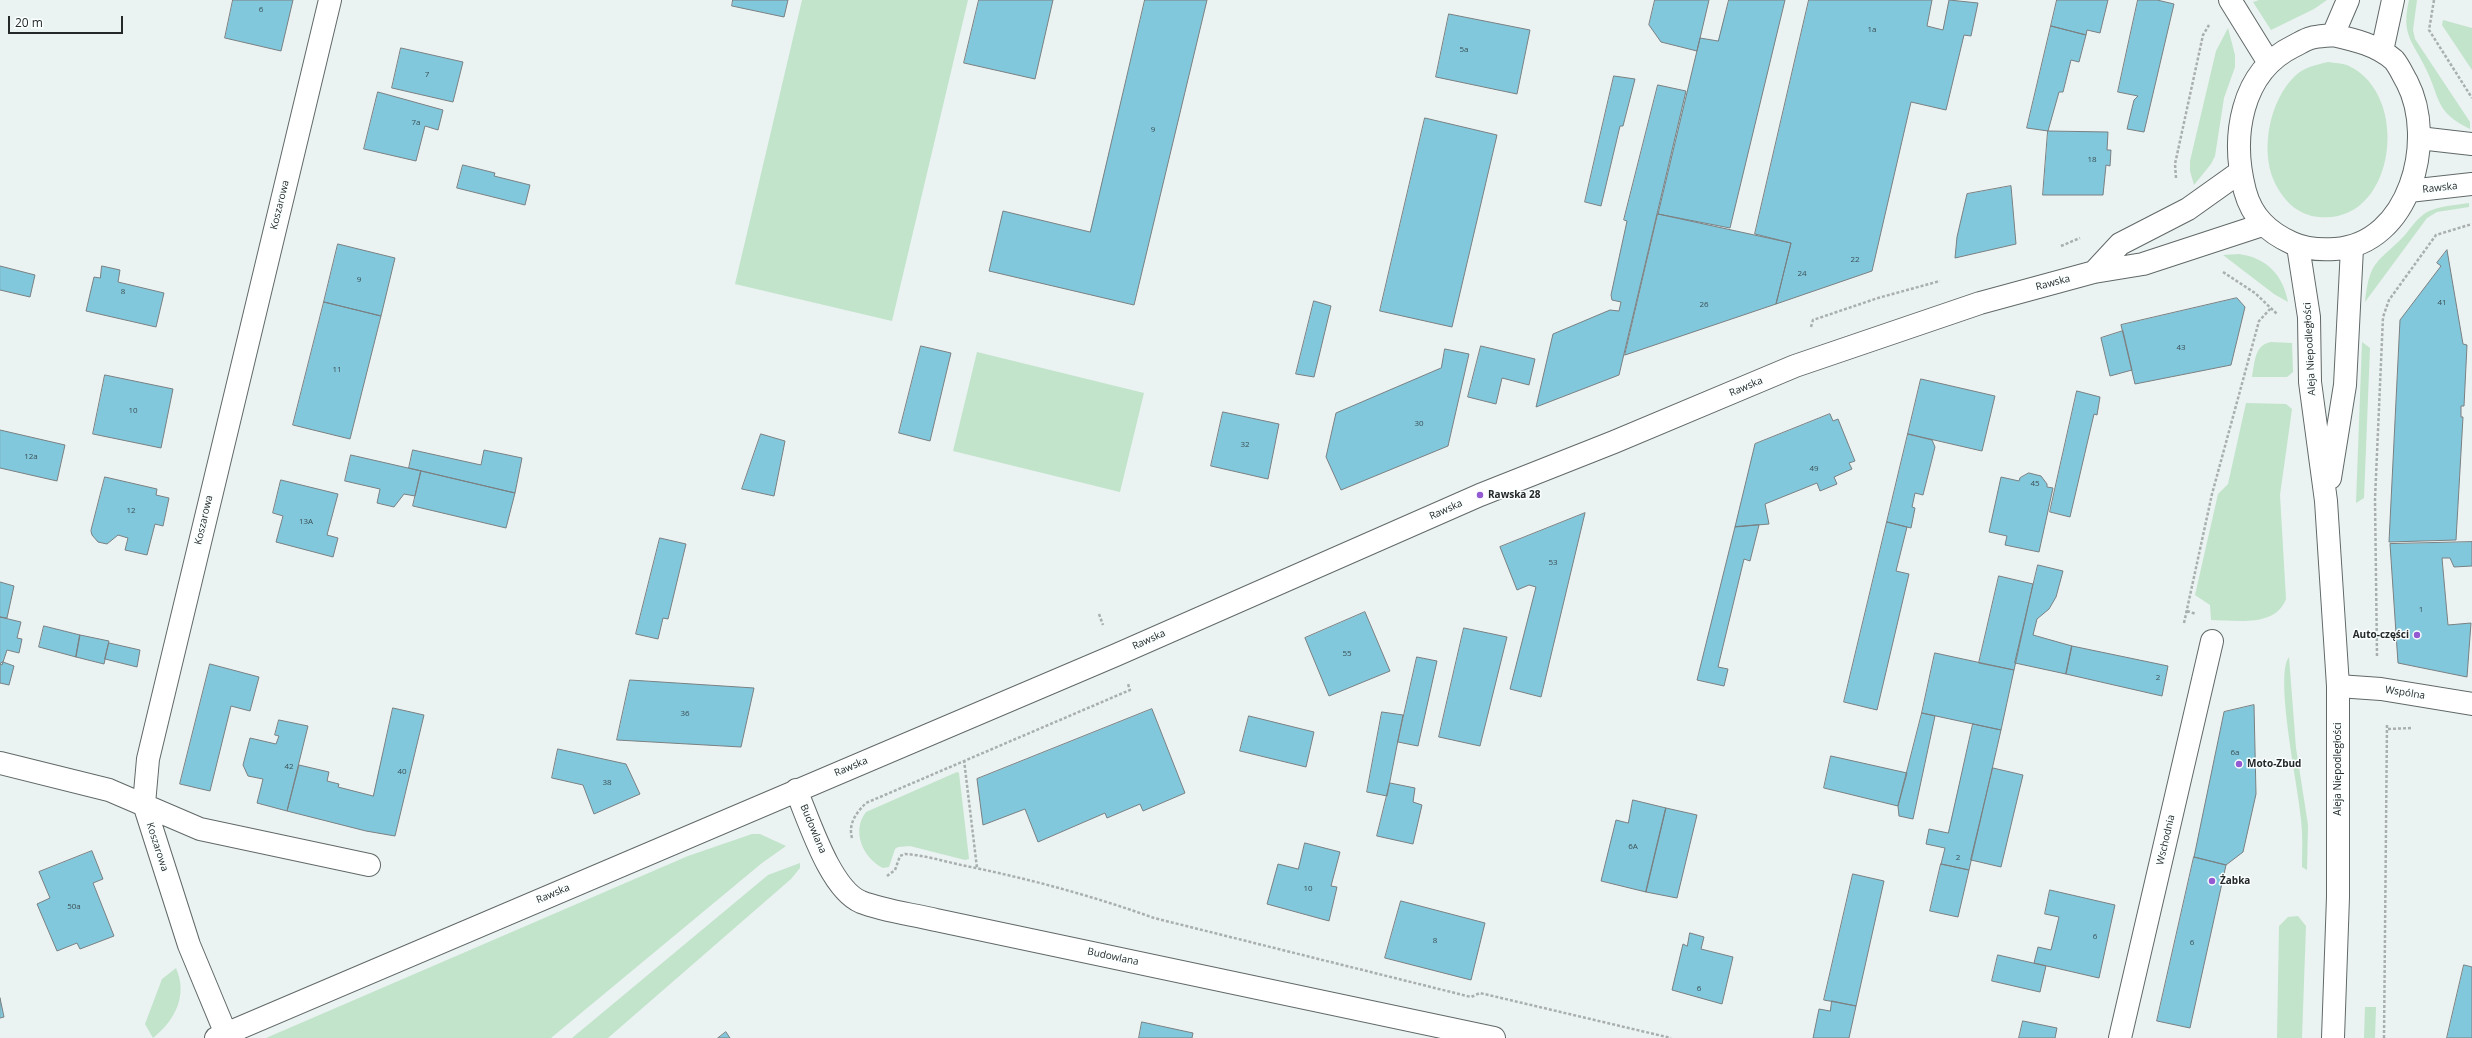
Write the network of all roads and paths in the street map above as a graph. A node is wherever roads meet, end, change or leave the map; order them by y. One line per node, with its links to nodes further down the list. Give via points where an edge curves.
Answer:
1 (330, 0): 39 (street, Koszarowa, via 148,759)
2 (2348, 0): 6 (street)
3 (2392, 0): 7 (street)
4 (2434, 0): 9 (path, via 2429,30)
5 (2231, 2): 8 (street); 13 (path, via 2203,34 2176,164)
6 (2333, 35): 7 (street, via 2359,41); 8 (street, via 2311,38 2288,49)
7 (2382, 51): 10 (street, via 2395,62 2413,94)
8 (2269, 63): 12 (street, via 2253,84 2245,104 2239,138)
9 (2472, 98)
10 (2419, 138): 11 (street); 17 (street)
11 (2472, 144)
12 (2240, 172): 19 (street, via 2248,200); 25 (street, via 2188,209 2120,244)
13 (2176, 177): 14 (path); 15 (path)
14 (2170, 181)
15 (2178, 184)
16 (2472, 184): 17 (street, Rawska)
17 (2409, 191): 23 (street, via 2394,216 2383,227)
18 (2472, 224): 31 (path, via 2436,236 2390,300 2383,317 2375,499)
19 (2262, 225): 21 (street, via 2276,236); 25 (street, Rawska, via 2143,264)
20 (2085, 236): 22 (path)
21 (2298, 246): 23 (street, via 2322,250); 29 (street, Aleja Niepodległości, via 2309,318 2310,382)
22 (2058, 247)
23 (2352, 248): 29 (street, Aleja Niepodległości, via 2345,385)
24 (2216, 268): 27 (path, via 2254,293)
25 (2094, 272): 38 (street, Rawska, via 1980,303 1795,366 1480,495 1116,655)
26 (1946, 279): 28 (path, via 1878,298)
27 (2280, 317)
28 (1814, 320)
29 (2326, 501): 32 (street, Aleja Niepodległości)
30 (2212, 641): 47 (street, Wschodnia)
31 (2377, 655)
32 (2338, 686): 34 (street, Wspólna, via 2381,689); 48 (street, Aleja Niepodległości, via 2338,897)
33 (1130, 690): 36 (path)
34 (2472, 704)
35 (2388, 729): 49 (path)
36 (964, 760): 40 (path, via 866,803 857,812 851,824); 42 (path)
37 (0, 763): 39 (street, via 109,790)
38 (796, 790): 44 (street, Rawska); 45 (street, Budowlana, via 818,845 843,890 860,902)
39 (144, 804): 41 (street, via 200,829); 44 (street, Koszarowa)
40 (853, 840)
41 (369, 865)
42 (977, 868): 43 (path, via 905,854 899,858 894,873); 46 (path, via 1036,881 1154,918 1471,997 1480,993)
43 (883, 876)
44 (221, 1036)
45 (1494, 1038)
46 (1671, 1038)
47 (2120, 1038)
48 (2333, 1038)
49 (2384, 1038)

